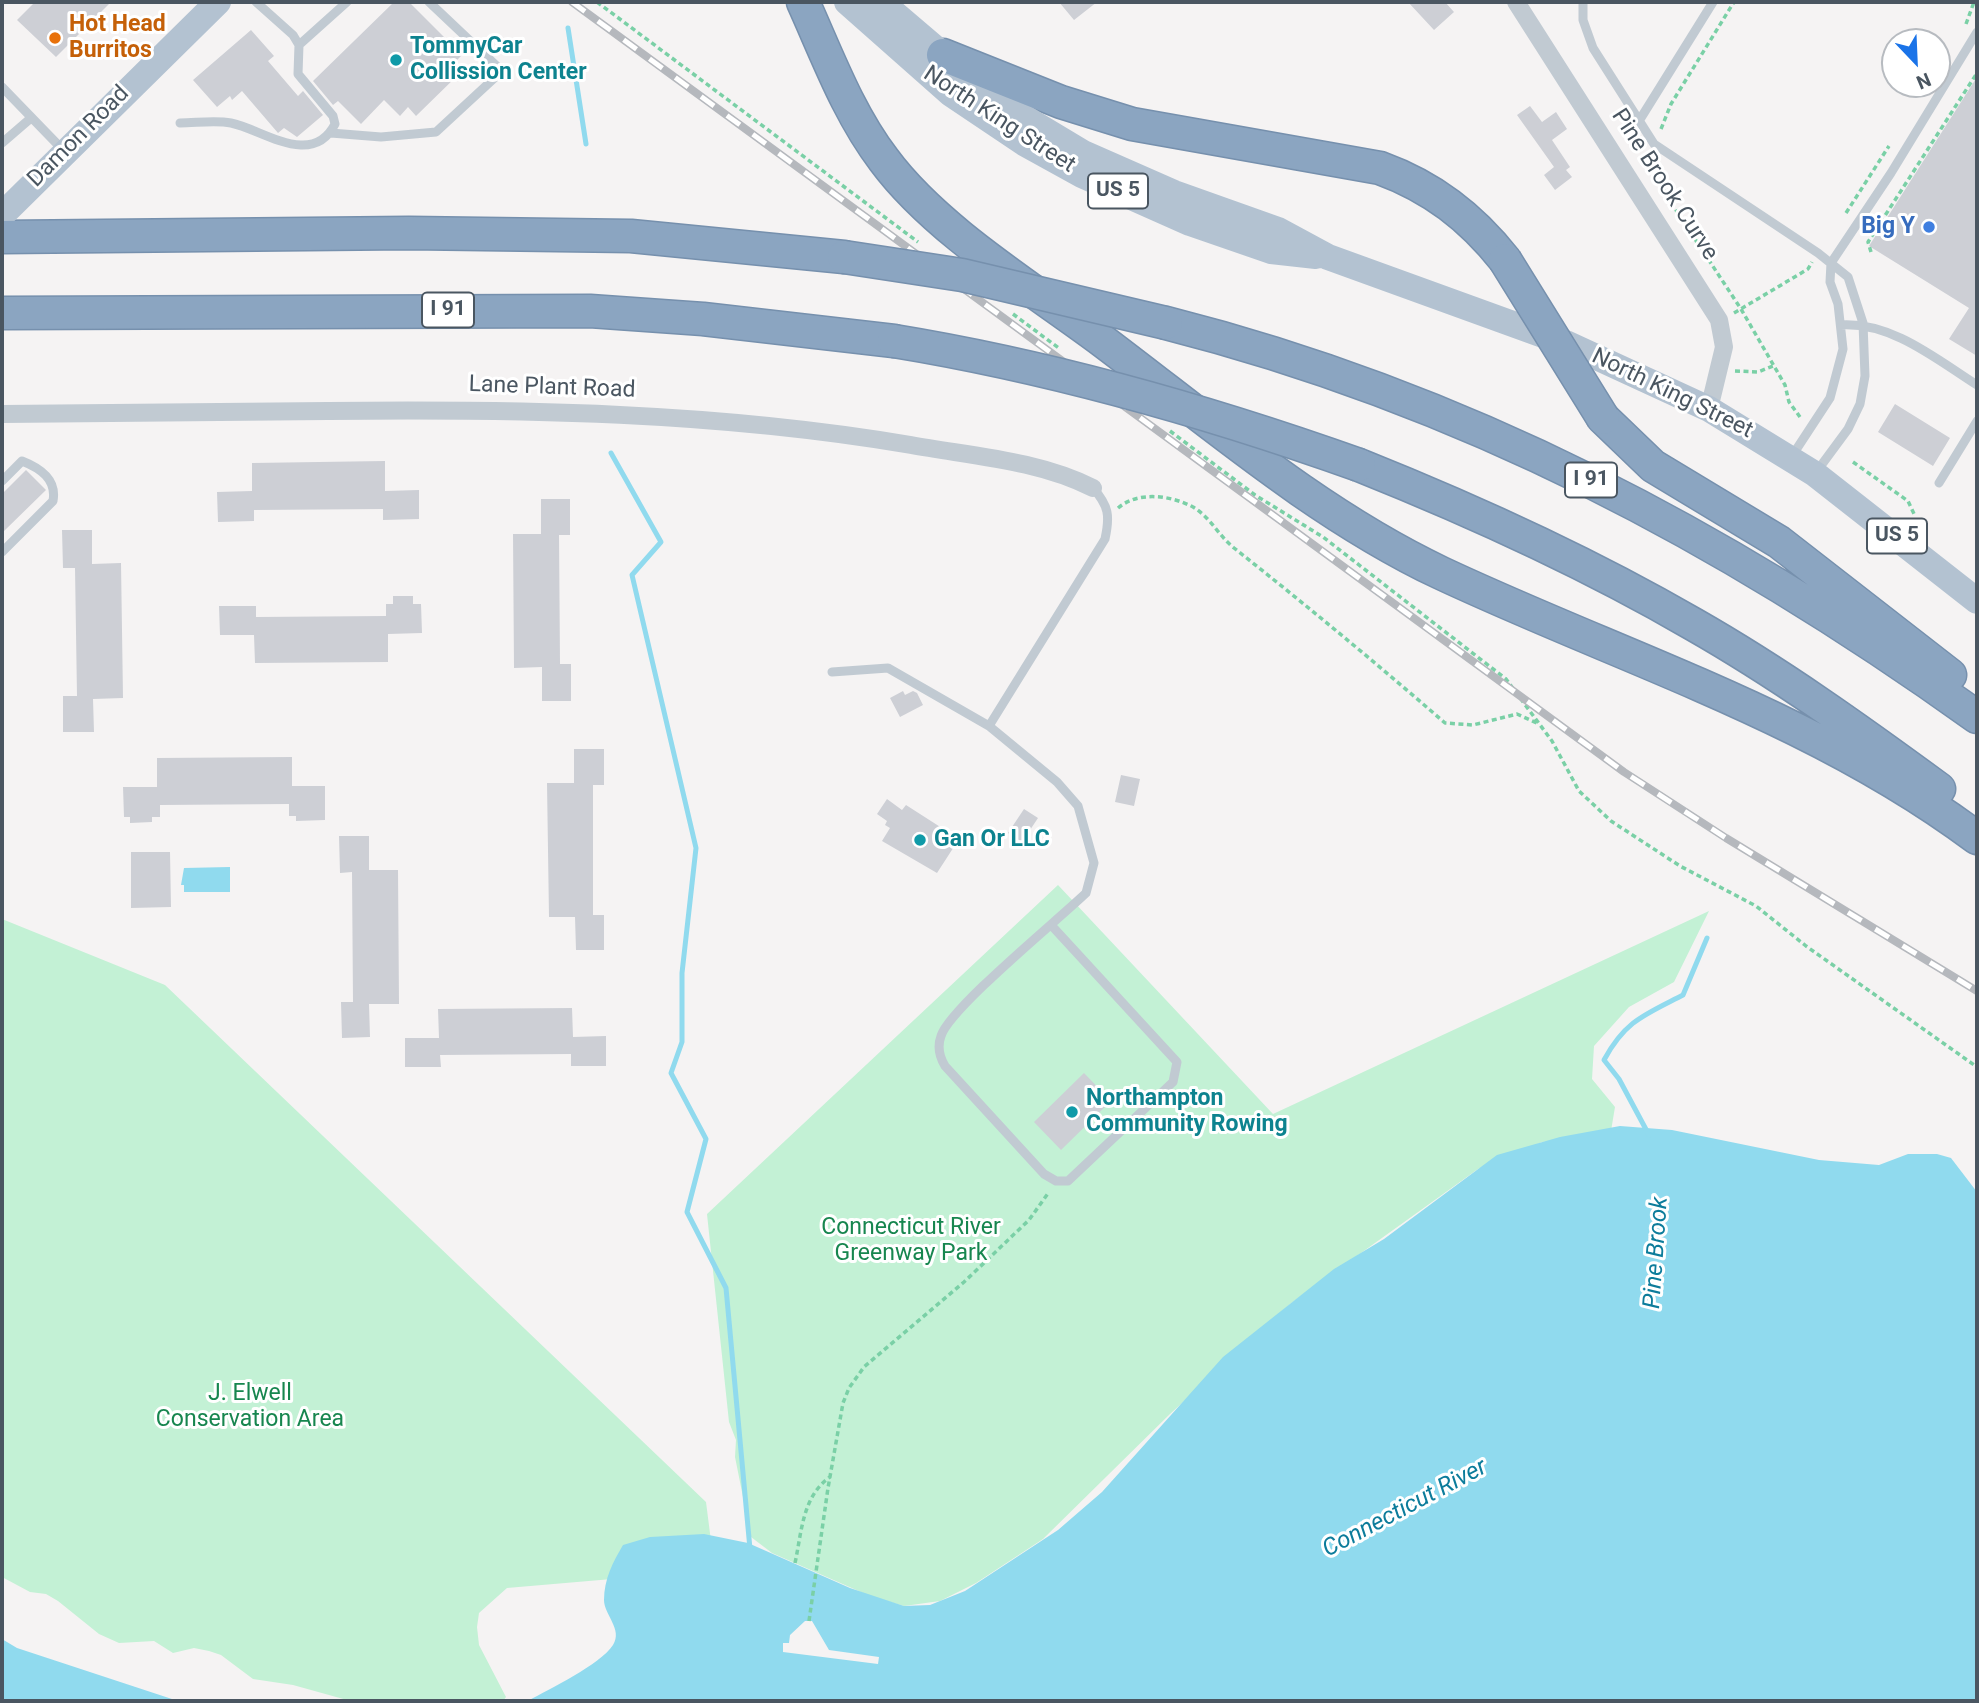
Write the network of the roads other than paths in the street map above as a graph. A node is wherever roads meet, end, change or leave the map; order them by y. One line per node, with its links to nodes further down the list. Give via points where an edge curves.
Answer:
1 (218, 2): 20 (main road, Damon Road)
2 (256, 2): 12 (lane)
3 (347, 2): 12 (lane)
4 (429, 2): 18 (lane, via 502,71 436,132 381,137)
5 (803, 2): 44 (highway, via 859,122 916,197 984,253 1324,506 1440,572 1804,732)
6 (847, 2): 23 (main road, North King Street / US 5, via 951,93 1024,143 1082,175 1190,223 1271,251)
7 (881, 2): 13 (main road, North King Street / US 5)
8 (1516, 2): 29 (street, Pine Brook Curve, via 1720,320 1724,347)
9 (1583, 2): 16 (lane, via 1583,20 1593,48)
10 (1713, 2): 16 (lane)
11 (1977, 32): 24 (lane)
12 (299, 45): 18 (lane, via 298,74 333,116)
13 (943, 55): 23 (main road, North King Street / US 5, via 1028,120 1083,153 1278,230); 40 (highway, bridge, via 1061,102 1132,124 1344,159 1397,174 1433,193 1466,217 1505,261 1603,418 1653,466 1794,553)
14 (2, 87): 15 (lane)
15 (31, 118): 19 (lane); 20 (lane)
16 (1639, 121): 24 (lane, via 1654,145)
17 (180, 123): 18 (lane, via 231,123 259,135 304,144 317,143)
18 (331, 133)
19 (2, 144)
20 (64, 151): 21 (main road, Damon Road)
21 (2, 215)
22 (2, 237): 41 (highway, I 91, bridge, via 631,236 844,257 962,275 1166,323 1357,380 1569,469 1756,570)
23 (1328, 257): 29 (main road, North King Street / US 5, via 1568,344)
24 (1831, 263): 26 (lane, via 1848,277); 27 (lane, via 1830,282)
25 (2, 313): 43 (highway, I 91, bridge, via 590,311 894,341 1084,380 1359,465 1515,531 1694,624 1825,708)
26 (1863, 323): 27 (lane); 28 (lane, via 1903,339); 33 (lane, via 1865,376 1860,404)
27 (1841, 324): 32 (lane, via 1843,349 1830,398)
28 (1977, 385)
29 (1710, 409): 32 (main road, North King Street / US 5)
30 (2, 414): 36 (street, Lane Plant Road, via 463,410 730,420 997,460 1055,472)
31 (1977, 421): 35 (lane)
32 (1791, 458): 33 (main road, North King Street / US 5)
33 (1815, 474): 38 (main road, North King Street / US 5)
34 (2, 481): 37 (lane, via 22,461 50,479 55,492 53,501)
35 (1939, 483)
36 (1093, 488): 42 (lane, via 1110,515 1105,539)
37 (2, 552)
38 (1977, 601)
39 (832, 672): 42 (lane, via 888,668)
40 (1977, 699)
41 (1977, 717)
42 (989, 726): 45 (lane, via 1057,782 1078,806 1094,863 1091,878 1086,893)
43 (1977, 818)
44 (1977, 838)
45 (1052, 926): 45 (lane, via 960,1010 941,1035 938,1049 944,1066 1044,1174 1068,1181 1173,1082 1177,1062)

